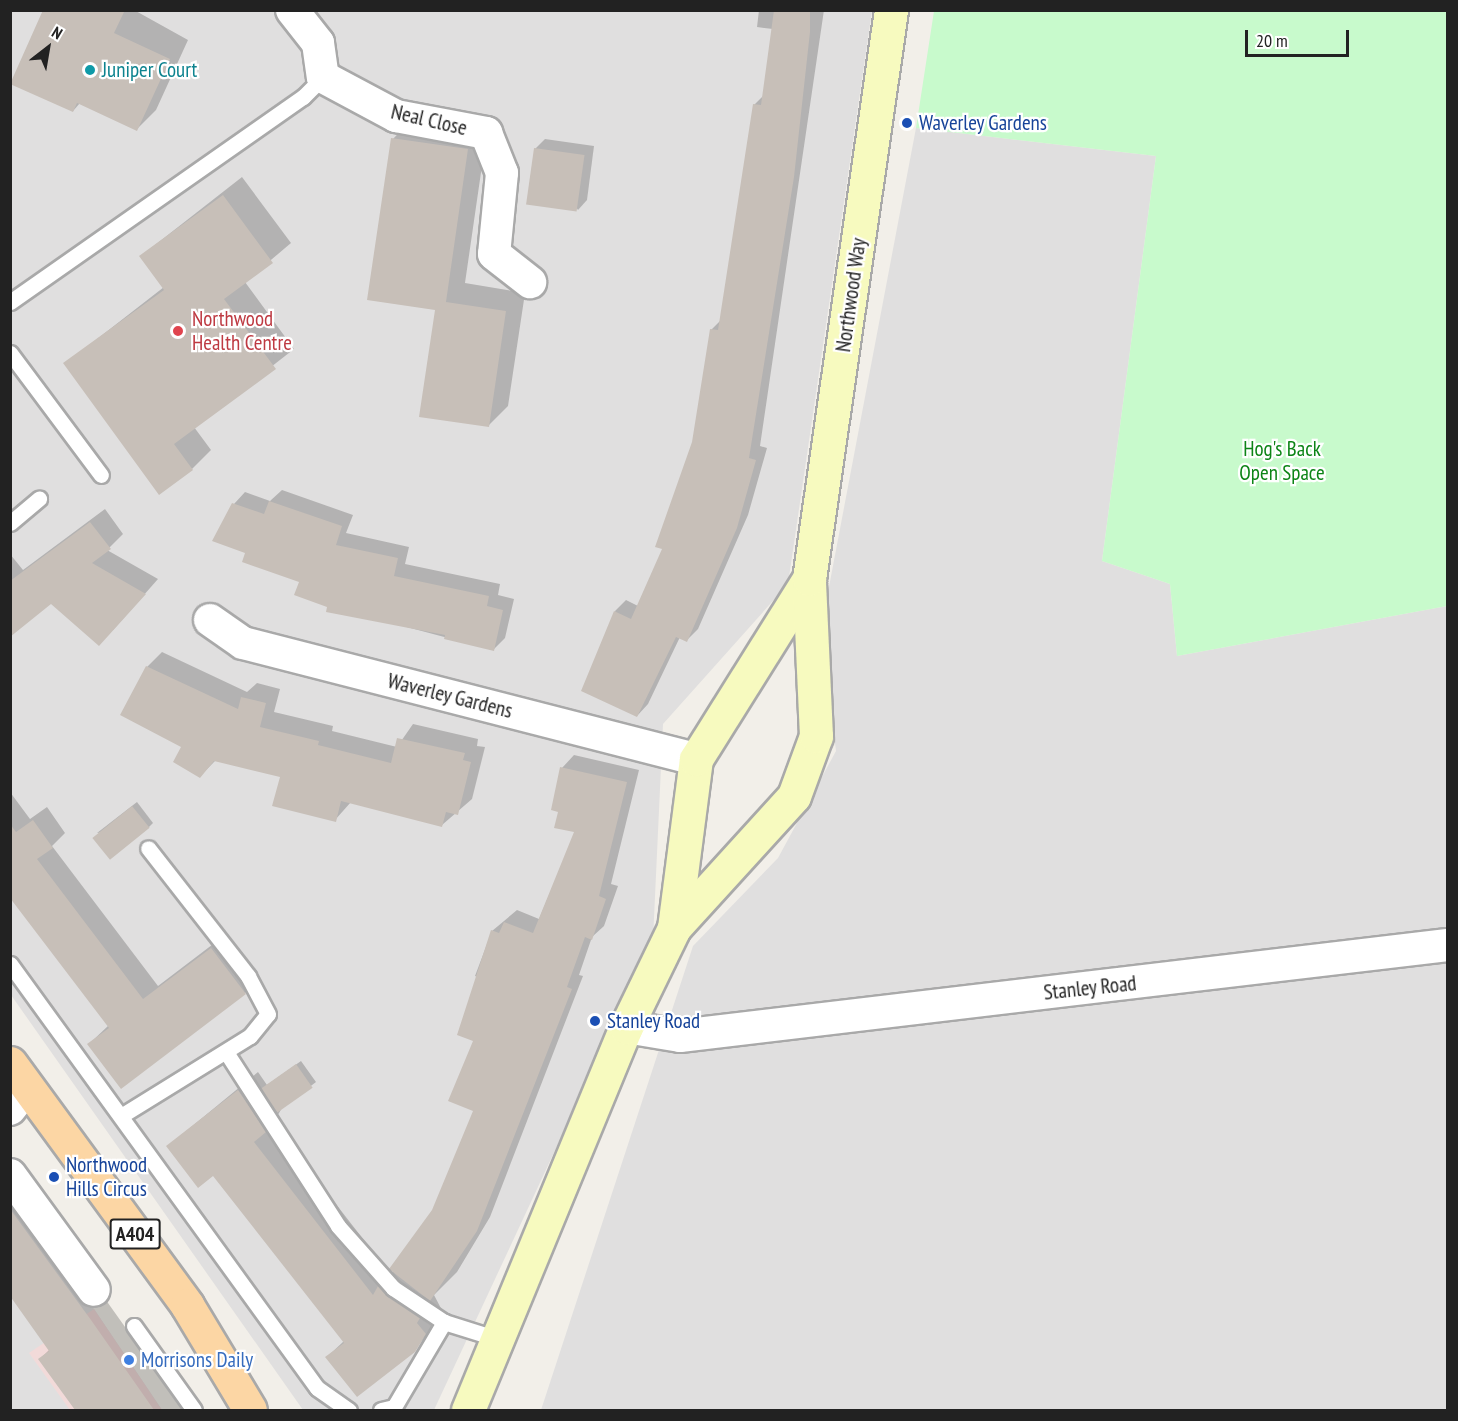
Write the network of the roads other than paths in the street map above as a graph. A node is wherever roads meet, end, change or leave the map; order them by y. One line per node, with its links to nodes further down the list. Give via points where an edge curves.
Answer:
1 (292, 10): 3 (street, via 318,43)
2 (891, 10): 10 (street, Northwood Way)
3 (323, 77): 4 (street, Neal Close, via 396,116 486,133 502,173 494,254); 5 (lane, via 303,97)
4 (530, 282)
5 (10, 302)
6 (10, 352): 7 (lane)
7 (101, 475)
8 (39, 499): 9 (lane)
9 (10, 523)
10 (809, 579): 12 (street); 14 (street, via 816,736 794,796)
11 (210, 620): 12 (street, Waverley Gardens, via 243,643)
12 (696, 759): 14 (street)
13 (148, 848): 18 (lane, via 248,976 268,1014 250,1036)
14 (674, 927): 17 (street)
15 (1448, 945): 17 (street, Stanley Road, via 680,1036)
16 (10, 964): 20 (lane)
17 (626, 1027): 25 (street)
18 (226, 1052): 20 (lane); 23 (lane, via 338,1226 393,1288)
19 (16, 1086): 27 (main road, A404, via 187,1305)
20 (124, 1114): 28 (lane, via 317,1388)
21 (10, 1175): 22 (street)
22 (94, 1290)
23 (444, 1322): 25 (lane); 29 (lane, via 394,1407)
24 (134, 1326): 26 (lane)
25 (495, 1338): 30 (street)
26 (194, 1410)
27 (250, 1410)
28 (349, 1410)
29 (381, 1410)
30 (468, 1410)

